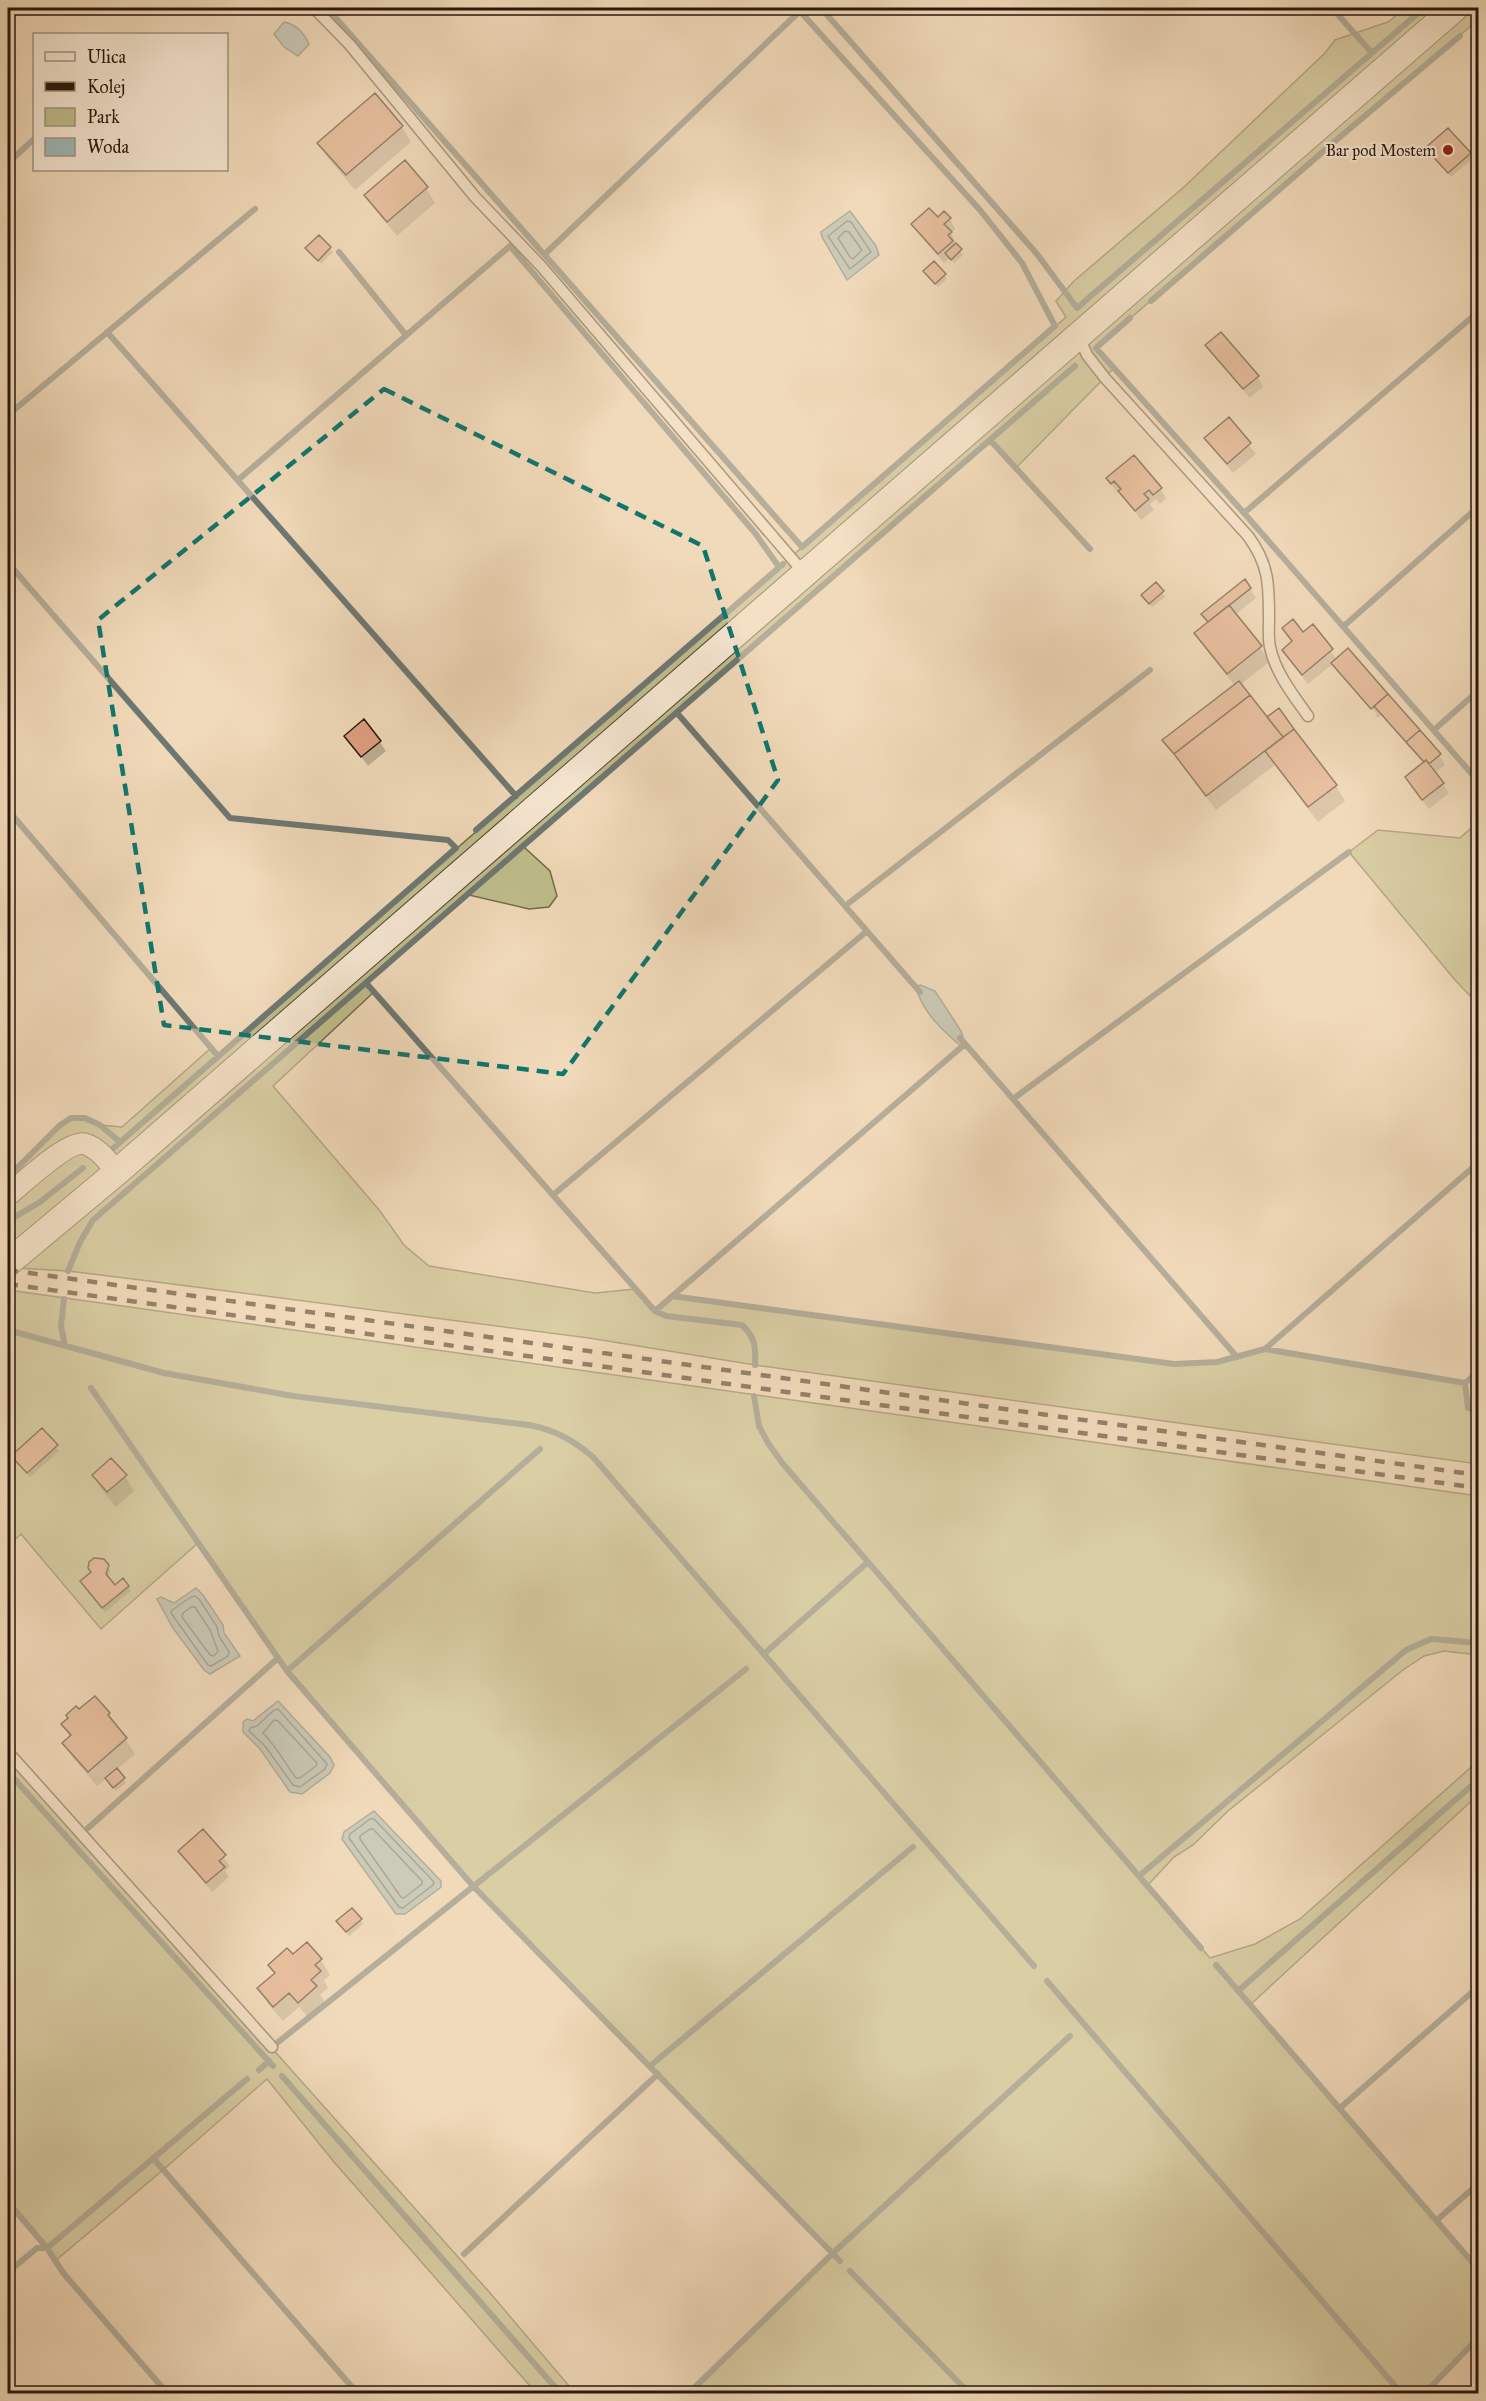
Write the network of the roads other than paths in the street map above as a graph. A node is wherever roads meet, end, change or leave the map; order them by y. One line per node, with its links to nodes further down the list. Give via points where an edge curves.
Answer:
1 (314, 8): 4 (lane)
2 (1455, 8): 3 (street)
3 (1078, 334): 4 (street); 5 (lane, via 1087,355 1105,378 1258,550 1266,567 1270,646 1275,664)
4 (805, 574): 6 (street)
5 (1308, 716)
6 (117, 1172): 7 (street, via 88,1145 73,1144); 8 (street)
7 (8, 1195)
8 (8, 1263)
9 (8, 1752): 10 (lane)
10 (272, 2047)

